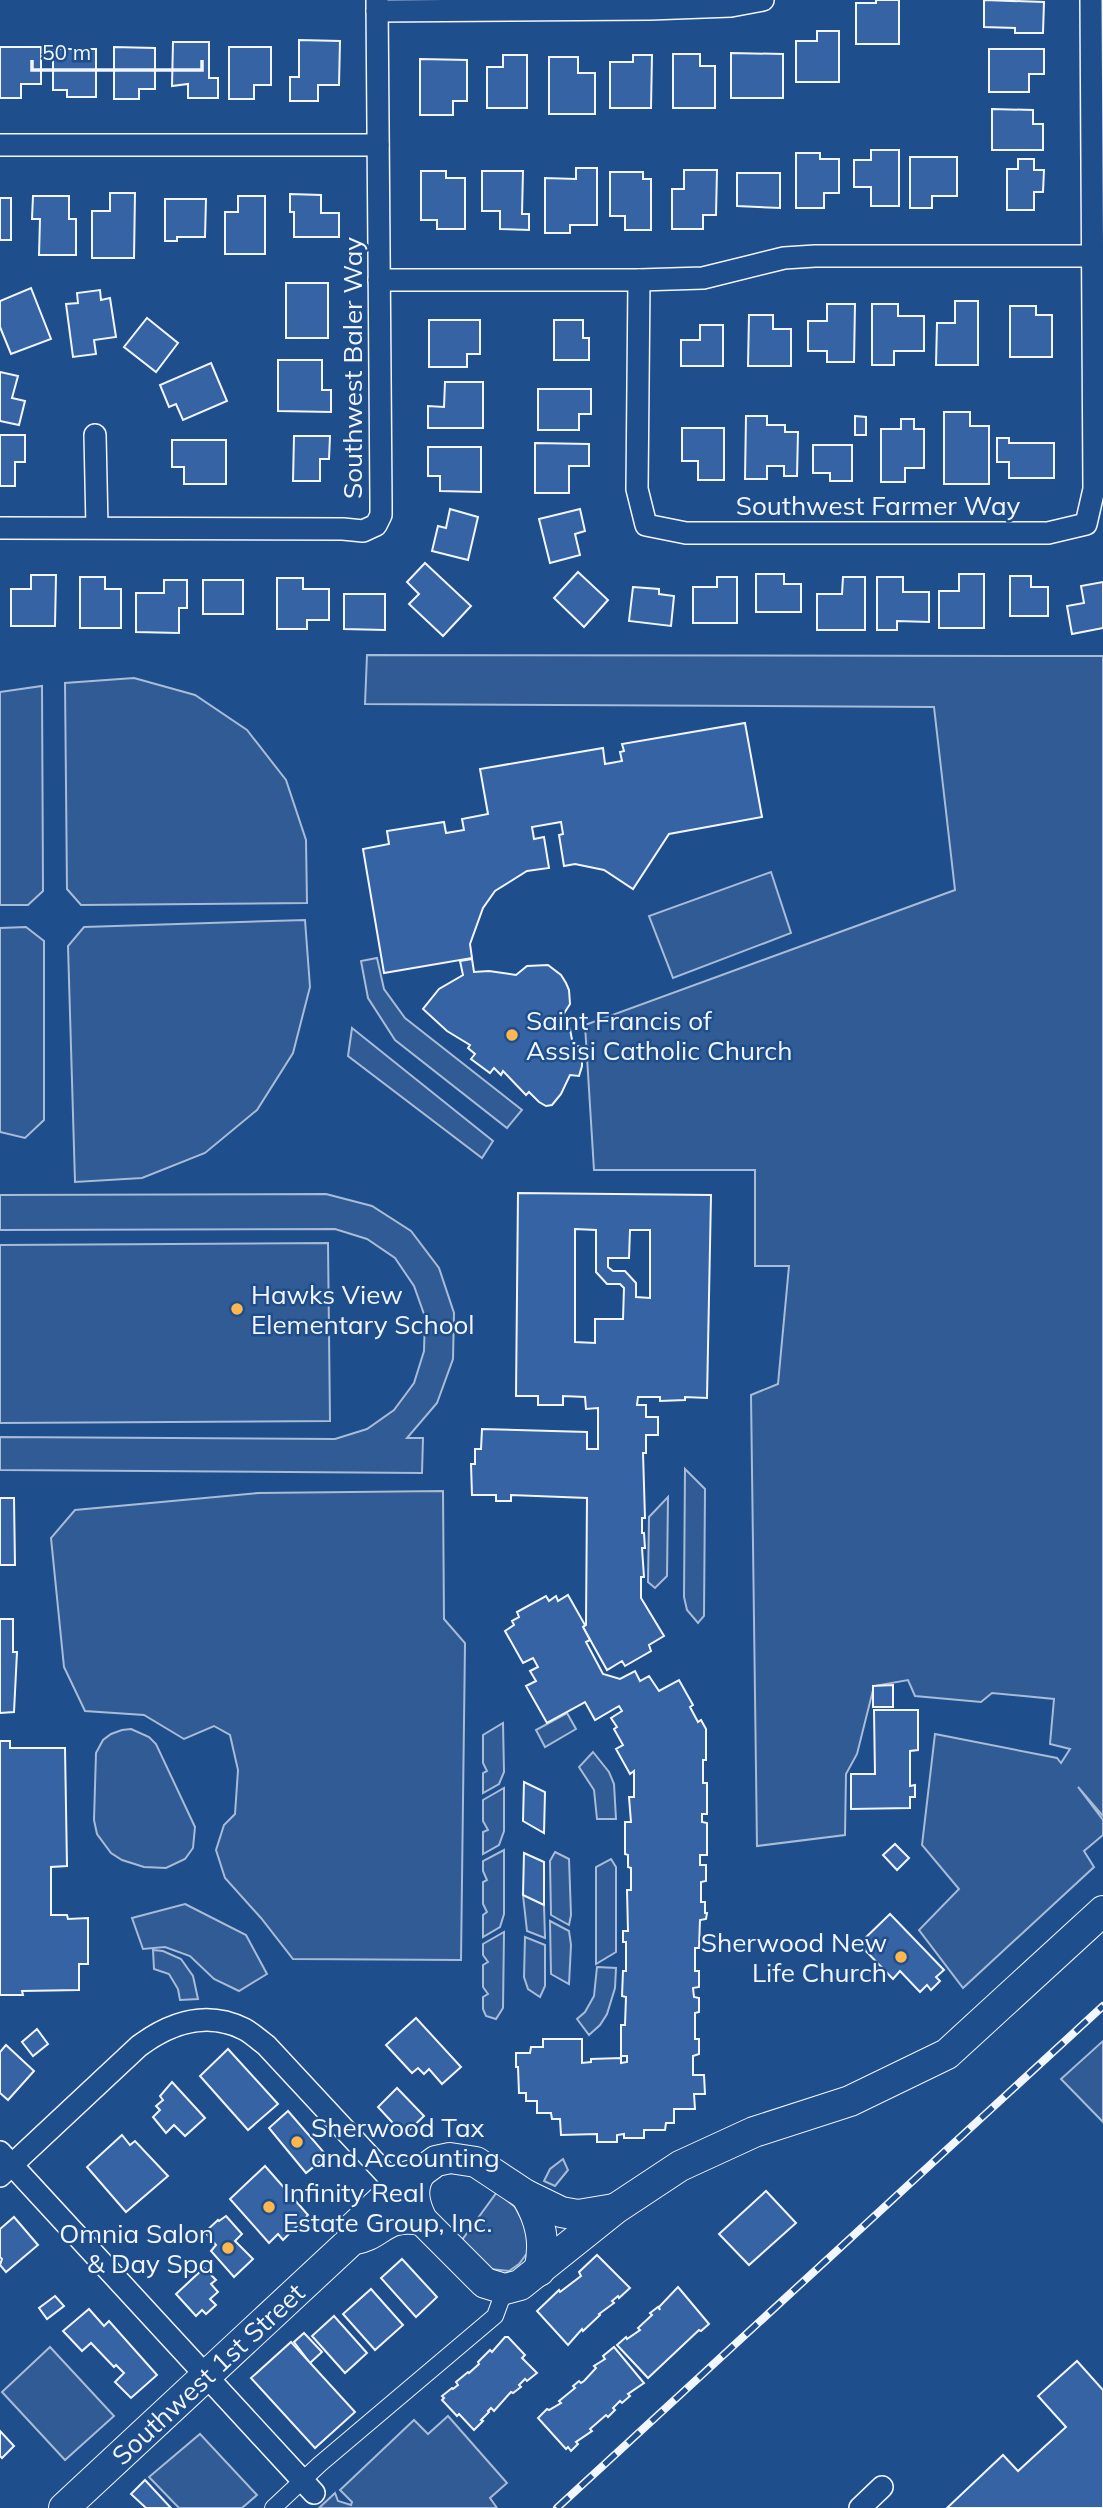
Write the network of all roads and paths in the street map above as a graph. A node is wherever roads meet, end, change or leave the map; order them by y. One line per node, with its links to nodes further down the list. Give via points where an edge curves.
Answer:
1 (763, 0): 3 (street, via 731,6)
2 (1091, 0): 7 (street)
3 (650, 5): 4 (street)
4 (377, 6): 6 (street, Southwest Baler Way)
5 (0, 145): 6 (street)
6 (378, 145): 8 (street, Southwest Baler Way)
7 (1097, 256): 9 (street, via 815,256 784,258 703,278); 9 (street, Southwest Farmer Way, via 1094,489 1086,524 1048,533 686,533 646,525 637,489)
8 (379, 280): 9 (street); 11 (street, Southwest Baler Way, via 382,502 376,525 363,531)
9 (639, 280)
10 (95, 435): 11 (street)
11 (97, 527): 12 (street, Southwest Baler Way)
12 (0, 528)
13 (1103, 1911): 17 (main road, via 947,2054 929,2065 850,2101 754,2132 669,2172)
14 (4, 2165): 15 (street, via 158,2032 201,2020 244,2029 266,2045); 22 (street)
15 (409, 2179): 16 (main road, Southwest 1st Street, via 436,2161 469,2160); 18 (main road); 19 (main road, Southwest 1st Street, via 353,2228)
16 (526, 2195): 17 (main road, Southwest 1st Street, via 569,2214); 20 (main road, via 541,2229)
17 (615, 2209): 20 (main road)
18 (422, 2220): 19 (main road, Southwest 1st Street, via 395,2219); 21 (main road, via 485,2283)
19 (352, 2240): 22 (main road, Southwest 1st Street)
20 (539, 2271): 21 (main road)
21 (505, 2290): 23 (street, via 495,2316)
22 (205, 2377): 23 (street); 25 (main road, Southwest 1st Street)
23 (308, 2487): 26 (street)
24 (882, 2487): 27 (street)
25 (64, 2508)
26 (273, 2508)
27 (860, 2508)

